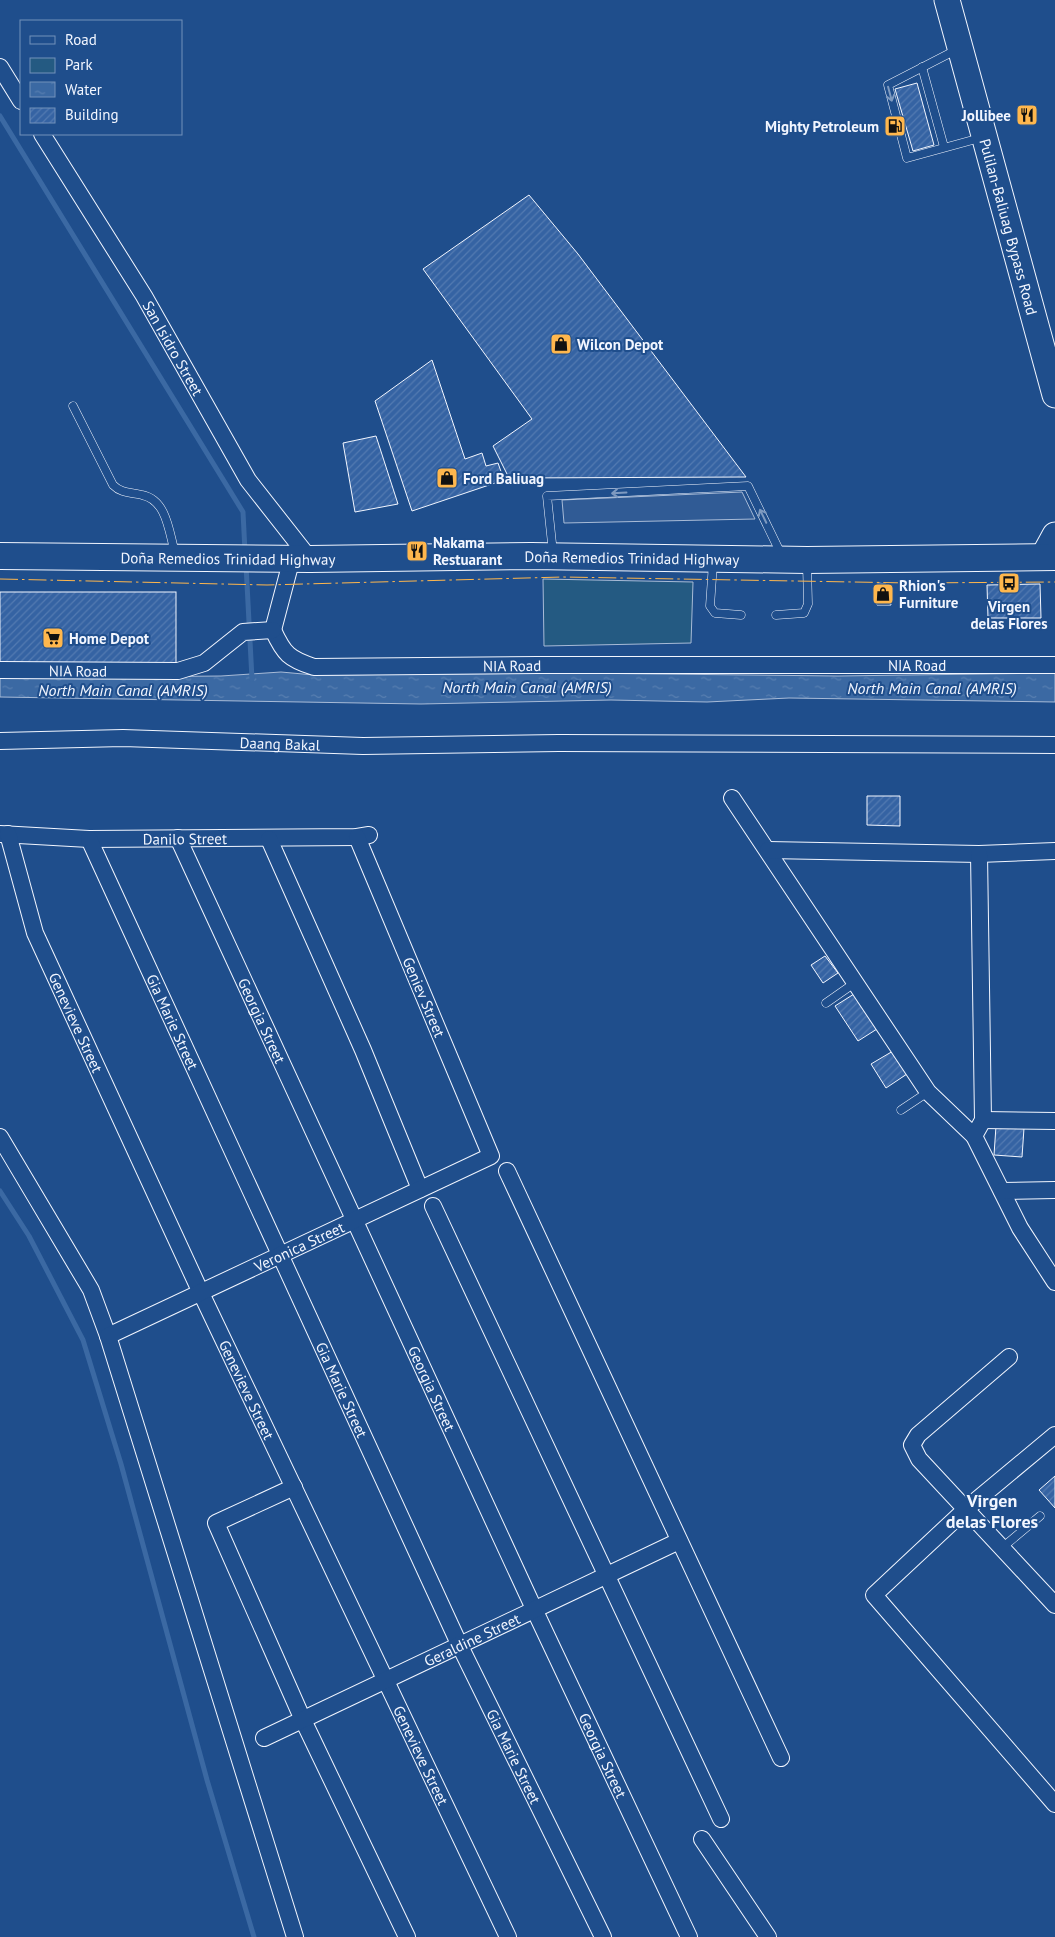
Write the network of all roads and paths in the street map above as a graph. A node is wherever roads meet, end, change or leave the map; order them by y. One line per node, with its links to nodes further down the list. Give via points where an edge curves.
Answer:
1 (947, 0): 2 (main road, Pulilan-Baliuag Bypass Road)
2 (960, 48): 3 (lane); 7 (main road, Pulilan-Baliuag Bypass Road)
3 (922, 67): 8 (lane); 8 (lane, one-way to 8, via 888,85 907,158)
4 (0, 68): 5 (street)
5 (20, 99)
6 (43, 135): 15 (street, San Isidro Street, via 144,296)
7 (984, 137): 8 (lane); 9 (main road, Pulilan-Baliuag Bypass Road)
8 (944, 147)
9 (1055, 395)
10 (73, 406): 13 (lane, via 120,492 158,501)
11 (1051, 549): 17 (highway, Doña Remedios Trinidad Highway)
12 (0, 556): 13 (highway, Doña Remedios Trinidad Highway)
13 (176, 557): 15 (highway, Doña Remedios Trinidad Highway)
14 (554, 557): 15 (highway, Doña Remedios Trinidad Highway); 16 (highway, Doña Remedios Trinidad Highway); 17 (lane, one-way to 14, via 748,486 547,496)
15 (292, 558): 20 (street)
16 (713, 559): 17 (highway, Doña Remedios Trinidad Highway); 19 (lane, via 710,606 715,613)
17 (795, 560): 18 (lane, via 808,604 804,613)
18 (776, 615)
19 (741, 616)
20 (258, 631): 21 (street, NIA Road, via 281,647 292,660 314,667); 22 (street, NIA Road, via 204,663 178,671)
21 (1055, 665)
22 (0, 670)
23 (0, 740): 24 (street, Daang Bakal, via 123,738 363,746 559,743)
24 (1055, 745)
25 (732, 798): 31 (street)
26 (4, 834): 29 (street, Danilo Street); 51 (street, Genevieve Street, via 35,932)
27 (363, 836): 30 (street, Danilo Street); 42 (street, Geniev Street)
28 (178, 838): 29 (street, Danilo Street); 30 (street, Danilo Street); 48 (street, Georgia Street)
29 (89, 839): 49 (street, Gia Marie Street)
30 (270, 839): 44 (street, via 363,1050)
31 (768, 850): 33 (street); 34 (street)
32 (1055, 851): 33 (street)
33 (979, 854): 38 (street)
34 (856, 982): 35 (lane); 36 (street)
35 (826, 1003)
36 (928, 1092): 37 (lane); 40 (street)
37 (901, 1110)
38 (983, 1120): 39 (street); 40 (street)
39 (1055, 1121)
40 (974, 1136): 46 (street)
41 (0, 1137): 52 (street, via 91,1290)
42 (491, 1156): 44 (street, Veronica Street)
43 (507, 1171): 58 (street)
44 (420, 1190): 48 (street, Veronica Street)
45 (1055, 1190): 46 (street)
46 (1002, 1191): 50 (street, via 1020,1228)
47 (433, 1206): 60 (street)
48 (354, 1222): 49 (street, Veronica Street); 62 (street, Georgia Street)
49 (279, 1256): 51 (street, Veronica Street); 63 (street, Gia Marie Street)
50 (1053, 1276)
51 (202, 1293): 52 (street, Veronica Street); 55 (street, Genevieve Street)
52 (108, 1336): 71 (street)
53 (1009, 1357): 56 (street, via 918,1435 912,1445 919,1459)
54 (1055, 1435): 56 (street)
55 (294, 1487): 64 (street, Genevieve Street); 65 (street, via 216,1523)
56 (966, 1509): 59 (street); 68 (street, via 874,1595)
57 (1040, 1516): 59 (lane)
58 (679, 1541): 60 (street, Geraldine Street); 67 (street)
59 (1004, 1547): 61 (street)
60 (607, 1576): 62 (street, Geraldine Street); 69 (street)
61 (1055, 1604)
62 (535, 1611): 63 (street, Geraldine Street); 75 (street, Georgia Street)
63 (460, 1646): 64 (street, Geraldine Street); 74 (street, Gia Marie Street)
64 (387, 1680): 65 (street, Geraldine Street); 73 (street, Genevieve Street)
65 (303, 1720): 66 (street, Geraldine Street); 72 (street)
66 (264, 1738)
67 (780, 1758)
68 (1055, 1804)
69 (721, 1819)
70 (702, 1839): 76 (street)
71 (295, 1937)
72 (407, 1937)
73 (508, 1937)
74 (603, 1937)
75 (689, 1937)
76 (768, 1937)

